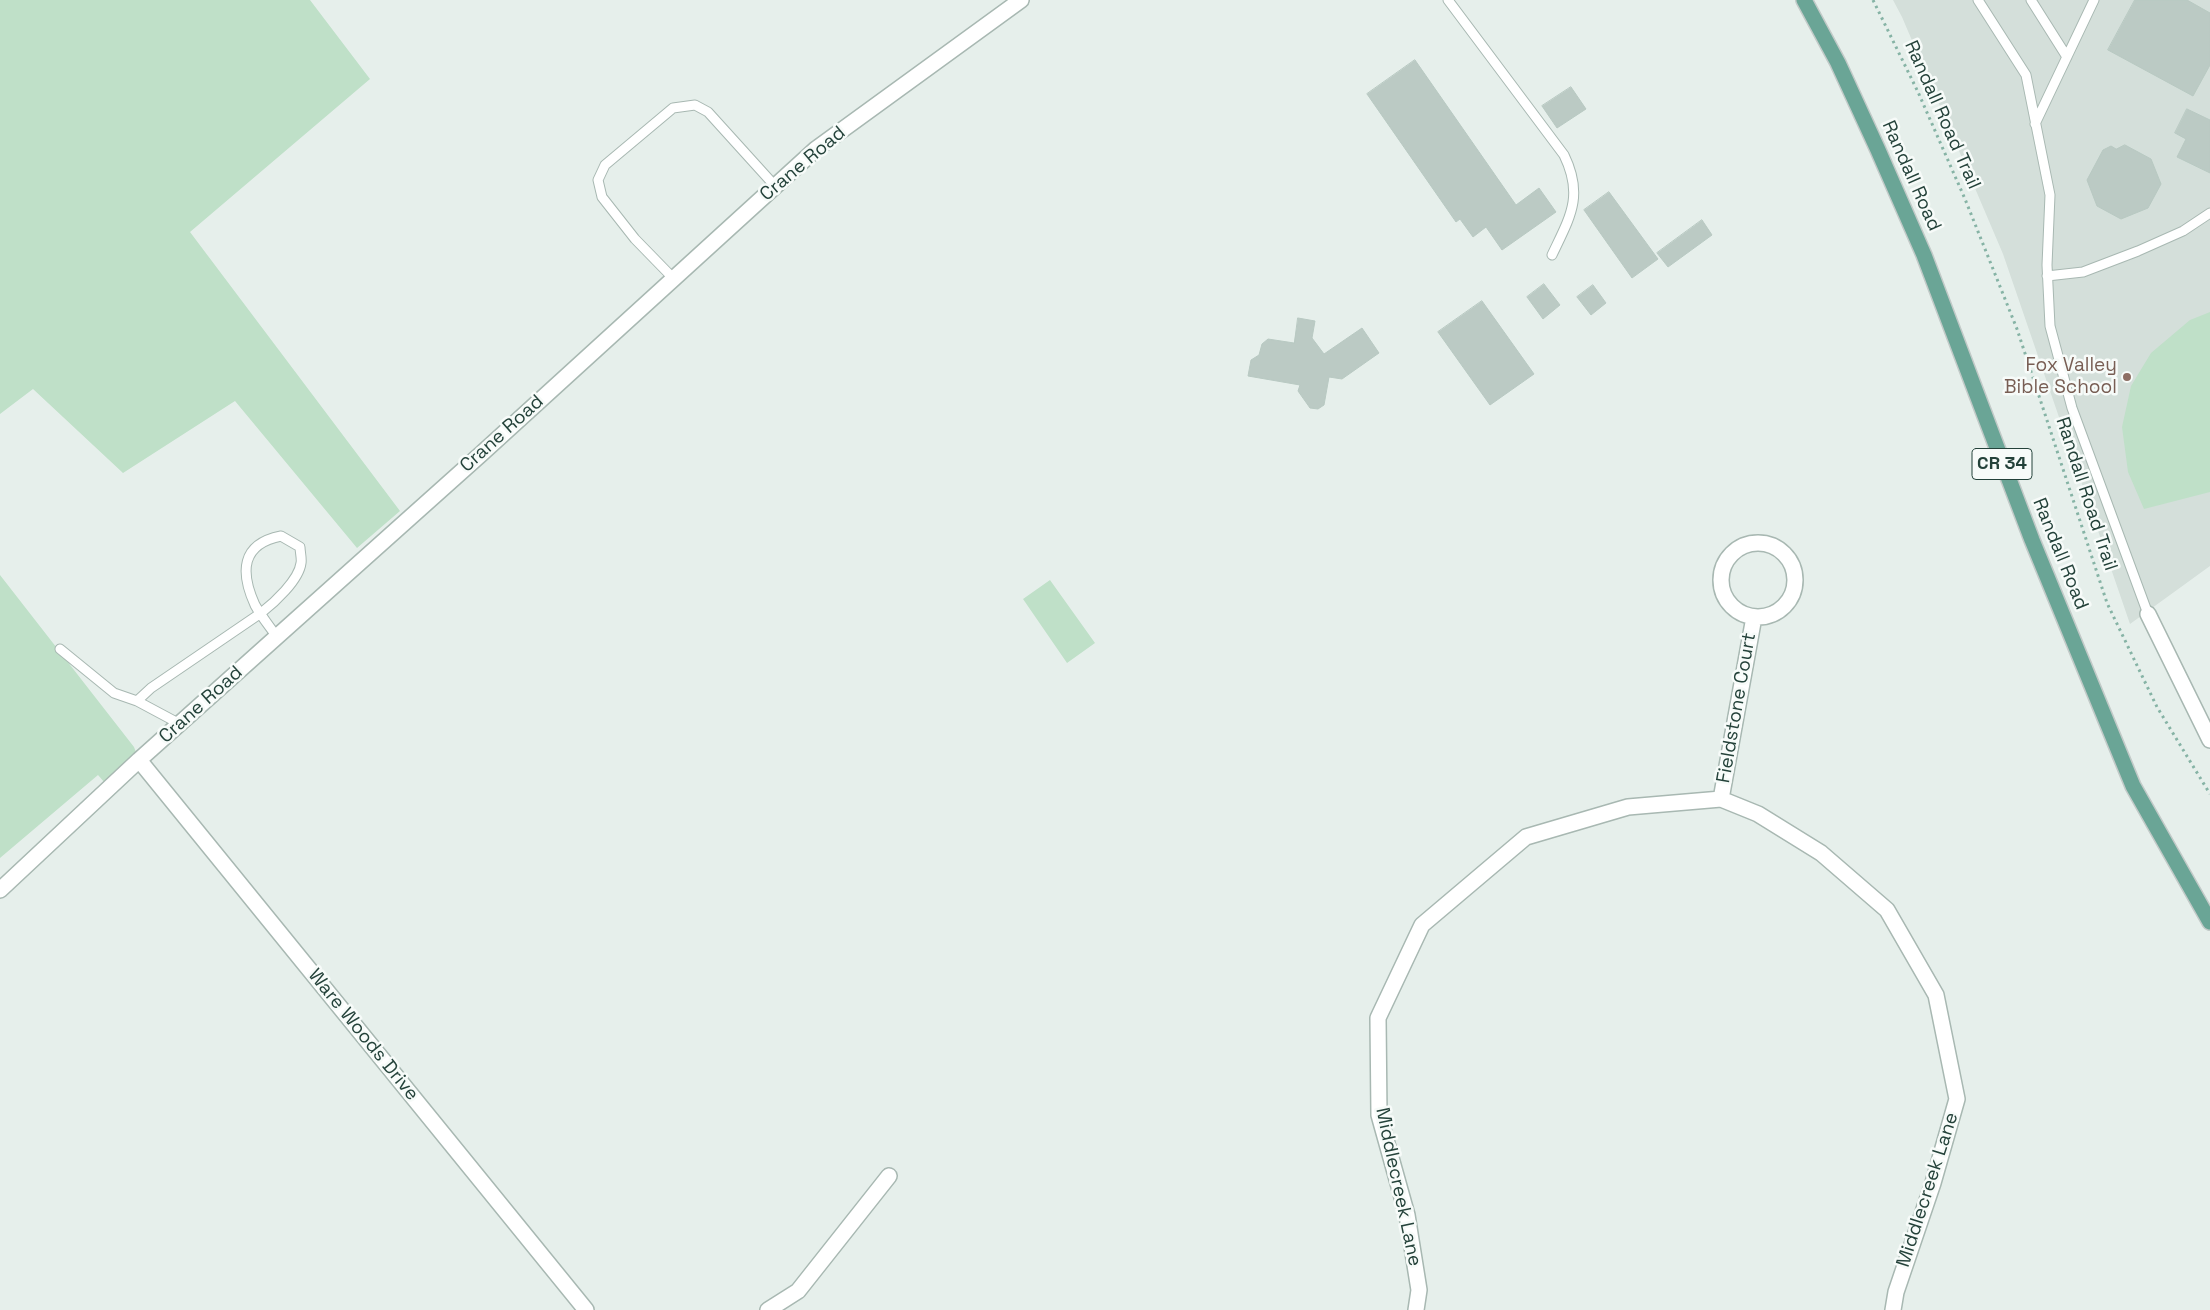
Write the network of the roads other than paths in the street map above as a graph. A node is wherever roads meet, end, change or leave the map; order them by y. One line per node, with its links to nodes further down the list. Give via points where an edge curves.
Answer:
1 (1021, 0): 9 (street, Crane Road, via 816,149)
2 (1448, 0): 11 (lane, via 1564,155 1571,170 1575,188 1572,208)
3 (1804, 0): 25 (main road, Randall Road / CR 34, via 1838,64 1924,254 2032,540 2133,786)
4 (1978, 0): 8 (lane, via 2026,75)
5 (2031, 0): 7 (lane)
6 (2091, 2): 7 (lane)
7 (2067, 57): 8 (lane)
8 (2035, 124): 12 (lane, via 2050,195)
9 (775, 186): 13 (street, Crane Road); 13 (lane, via 708,112 695,106 673,108 605,165 598,180 602,197 635,239)
10 (2210, 213): 12 (lane, via 2183,231 2138,251 2082,272)
11 (1552, 255)
12 (2047, 276): 15 (lane, via 2050,326 2072,408)
13 (673, 278): 17 (street, Crane Road)
14 (261, 613): 14 (lane, via 277,601 301,564 300,547 281,536 260,543 249,554 246,568 249,585); 17 (lane); 19 (lane)
15 (2148, 614): 21 (street)
16 (1754, 617): 16 (street, Fieldstone Court, via 1742,614 1729,603 1721,588 1721,576 1724,565 1740,548 1764,544 1786,555 1793,566 1794,592 1778,612); 23 (street, Fieldstone Court)
17 (277, 637): 20 (street, Crane Road)
18 (60, 649): 19 (lane, via 114,693)
19 (137, 701): 20 (lane)
20 (180, 724): 22 (street, Crane Road)
21 (2210, 740)
22 (140, 760): 24 (street, Crane Road); 27 (street, Ware Woods Drive)
23 (1721, 799): 29 (street, Middlecreek Lane, via 1628,807 1526,837 1422,925 1378,1018 1379,1116 1408,1215 1419,1290); 30 (street, Middlecreek Lane, via 1758,814 1821,853 1887,910 1936,995 1957,1099)
24 (0, 890)
25 (2210, 922)
26 (889, 1176): 28 (street, via 798,1290)
27 (586, 1310)
28 (768, 1310)
29 (1416, 1310)
30 (1893, 1310)

